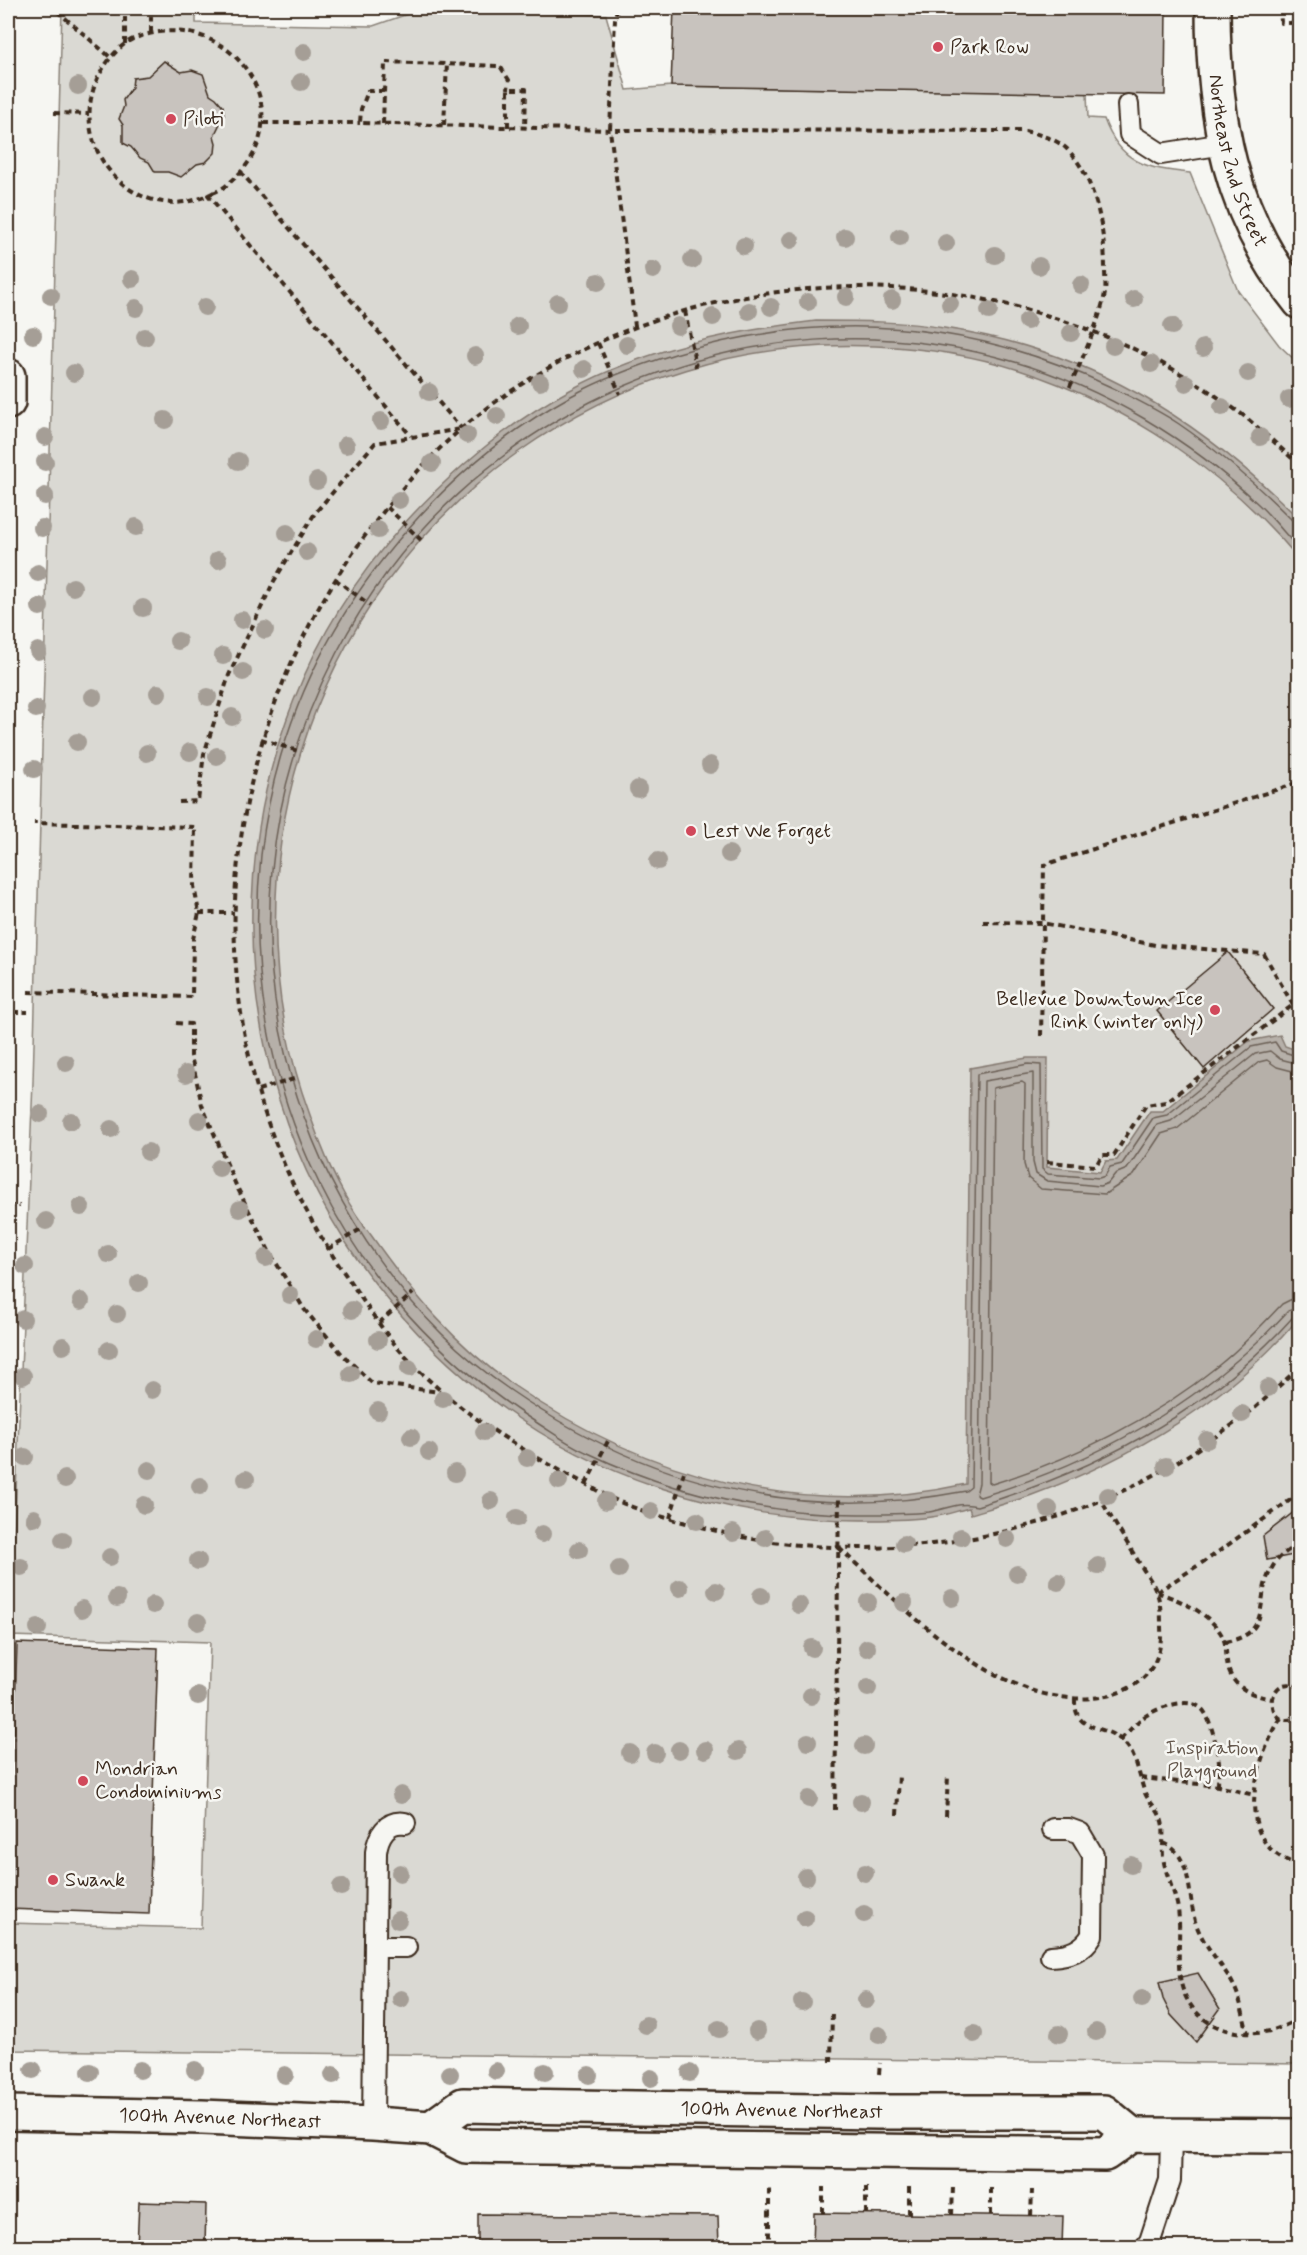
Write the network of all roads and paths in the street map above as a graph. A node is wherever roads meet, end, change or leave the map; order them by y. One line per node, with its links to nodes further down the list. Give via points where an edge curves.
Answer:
1 (151, 8): 7 (path)
2 (617, 8): 22 (path)
3 (1213, 8): 23 (main road, Northeast 2nd Street, via 1217,95)
4 (1280, 8): 6 (path, via 1281,23)
5 (125, 10): 8 (path); 9 (path, via 57,11)
6 (1299, 23)
7 (151, 32): 8 (path); 16 (path, via 188,28 215,37 239,55 255,79)
8 (125, 45): 9 (path)
9 (110, 57): 15 (path, via 94,81)
10 (447, 64): 11 (path, via 500,66 509,80); 12 (path, via 385,62); 19 (path)
11 (508, 89): 20 (path); 21 (path, via 526,89)
12 (384, 91): 17 (path, via 369,91); 18 (path)
13 (1128, 105): 23 (lane, via 1130,134 1161,154)
14 (54, 113): 15 (path)
15 (89, 114): 26 (path, via 91,138 103,164 122,184 147,198 175,202)
16 (263, 123): 17 (path); 24 (path, via 248,164)
17 (360, 123): 18 (path)
18 (383, 124): 19 (path)
19 (444, 125): 20 (path)
20 (508, 127): 21 (path)
21 (525, 128): 22 (path)
22 (610, 130): 29 (path); 30 (path, via 1013,131 1041,135 1066,148 1097,202 1105,245 1105,292)
23 (1224, 144): 27 (main road, Northeast 2nd Street, via 1238,197 1258,243)
24 (240, 171): 26 (path, via 228,185); 37 (path)
25 (214, 192): 26 (path)
26 (208, 195): 38 (path)
27 (1299, 302)
28 (685, 311): 29 (path); 30 (path, via 804,289 916,288 1029,309); 32 (path)
29 (635, 327): 31 (path)
30 (1092, 331): 34 (path); 39 (path, via 1195,383 1244,416)
31 (598, 344): 35 (path); 37 (path, via 522,384)
32 (696, 367)
33 (8, 375): 36 (main road)
34 (1069, 388)
35 (620, 394)
36 (8, 402)
37 (462, 428): 38 (path); 40 (path)
38 (411, 436): 47 (path, via 375,443 315,513 273,581 229,675 204,754 198,801)
39 (1299, 465)
40 (387, 507): 41 (path); 42 (path)
41 (421, 540)
42 (335, 579): 43 (path); 44 (path, via 293,656)
43 (370, 604)
44 (261, 739): 45 (path); 50 (path, via 246,800)
45 (301, 752)
46 (1299, 782): 52 (path, via 1044,865)
47 (179, 802)
48 (34, 823): 49 (path, via 195,827 194,886)
49 (199, 913): 50 (path); 53 (path, via 193,939 192,997)
50 (234, 913): 61 (path, via 234,963 242,1027)
51 (983, 922): 52 (path)
52 (1042, 923): 54 (path, via 1155,945 1264,954); 59 (path)
53 (28, 992)
54 (1293, 1005): 55 (path); 62 (path, via 1166,1102 1146,1105 1114,1155 1102,1155 1096,1166)
55 (1299, 1005)
56 (13, 1012): 57 (path)
57 (28, 1012)
58 (176, 1023): 70 (path, via 191,1024 191,1056 202,1106 269,1251 304,1309 372,1383)
59 (1041, 1036)
60 (297, 1078): 61 (path)
61 (258, 1090): 66 (path, via 279,1155)
62 (1047, 1162)
63 (8, 1206): 64 (path)
64 (20, 1206)
65 (364, 1227): 66 (path)
66 (328, 1250): 68 (path)
67 (413, 1293): 68 (path)
68 (379, 1323): 70 (path)
69 (1299, 1367): 76 (path, via 1251,1412 1177,1463)
70 (441, 1392): 73 (path, via 533,1456)
71 (608, 1441): 73 (path)
72 (684, 1472): 77 (path)
73 (586, 1484): 77 (path, via 626,1504)
74 (1299, 1493): 80 (path)
75 (839, 1496): 79 (path)
76 (1102, 1501): 79 (path, via 1030,1525 948,1543 894,1548); 80 (path)
77 (670, 1518): 79 (path, via 740,1538)
78 (1299, 1542): 81 (path, via 1282,1554 1271,1569 1261,1615 1253,1630 1241,1639)
79 (839, 1547): 83 (path, via 940,1640 1026,1688); 93 (path)
80 (1156, 1592): 81 (path, via 1179,1600 1206,1617); 83 (path, via 1162,1644 1147,1675 1116,1694)
81 (1225, 1642): 84 (path, via 1228,1668 1235,1682 1246,1692)
82 (1299, 1688): 84 (path, via 1283,1686)
83 (1075, 1699): 87 (path, via 1081,1722)
84 (1272, 1699): 86 (path, via 1273,1710)
85 (1299, 1716): 86 (path, via 1292,1720)
86 (1281, 1718): 92 (path, via 1258,1767)
87 (1121, 1739): 90 (path, via 1132,1752); 91 (path, via 1141,1719 1157,1710 1182,1703 1201,1707 1207,1715 1219,1761)
88 (899, 1775): 94 (path)
89 (948, 1776): 95 (path)
90 (1142, 1778): 91 (path); 98 (path, via 1146,1795 1161,1816)
91 (1218, 1786): 92 (path)
92 (1254, 1795): 99 (path, via 1262,1836 1274,1852)
93 (835, 1810)
94 (897, 1815)
95 (946, 1816)
96 (405, 1823): 100 (lane, via 390,1825 377,1840)
97 (1053, 1829): 102 (lane, via 1080,1833 1093,1855 1093,1878 1092,1935 1077,1951)
98 (1163, 1842): 105 (path, via 1171,1845 1184,1864 1202,1941 1236,1991); 105 (path, via 1165,1869 1177,1905 1184,1994 1197,2014 1209,2023 1228,2032)
99 (1299, 1865)
100 (375, 1947): 101 (lane); 108 (lane)
101 (406, 1947)
102 (1052, 1956)
103 (832, 2011): 106 (path)
104 (1299, 2018): 105 (path, via 1271,2031)
105 (1248, 2033)
106 (831, 2062)
107 (8, 2113): 108 (main road, 100th Avenue Northeast)
108 (373, 2124): 109 (main road, 100th Avenue Northeast, via 431,2128 466,2146 1105,2154 1132,2134)
109 (1171, 2134): 110 (main road, 100th Avenue Northeast); 125 (lane, via 1170,2180)
110 (1299, 2136)
111 (769, 2175): 124 (path)
112 (823, 2177): 118 (path)
113 (909, 2177): 120 (path)
114 (953, 2177): 121 (path)
115 (992, 2178): 122 (path)
116 (866, 2181): 119 (path)
117 (1032, 2187): 123 (path)
118 (823, 2213)
119 (866, 2214)
120 (909, 2214)
121 (952, 2215)
122 (991, 2215)
123 (1031, 2216)
124 (769, 2247)
125 (1145, 2247)

